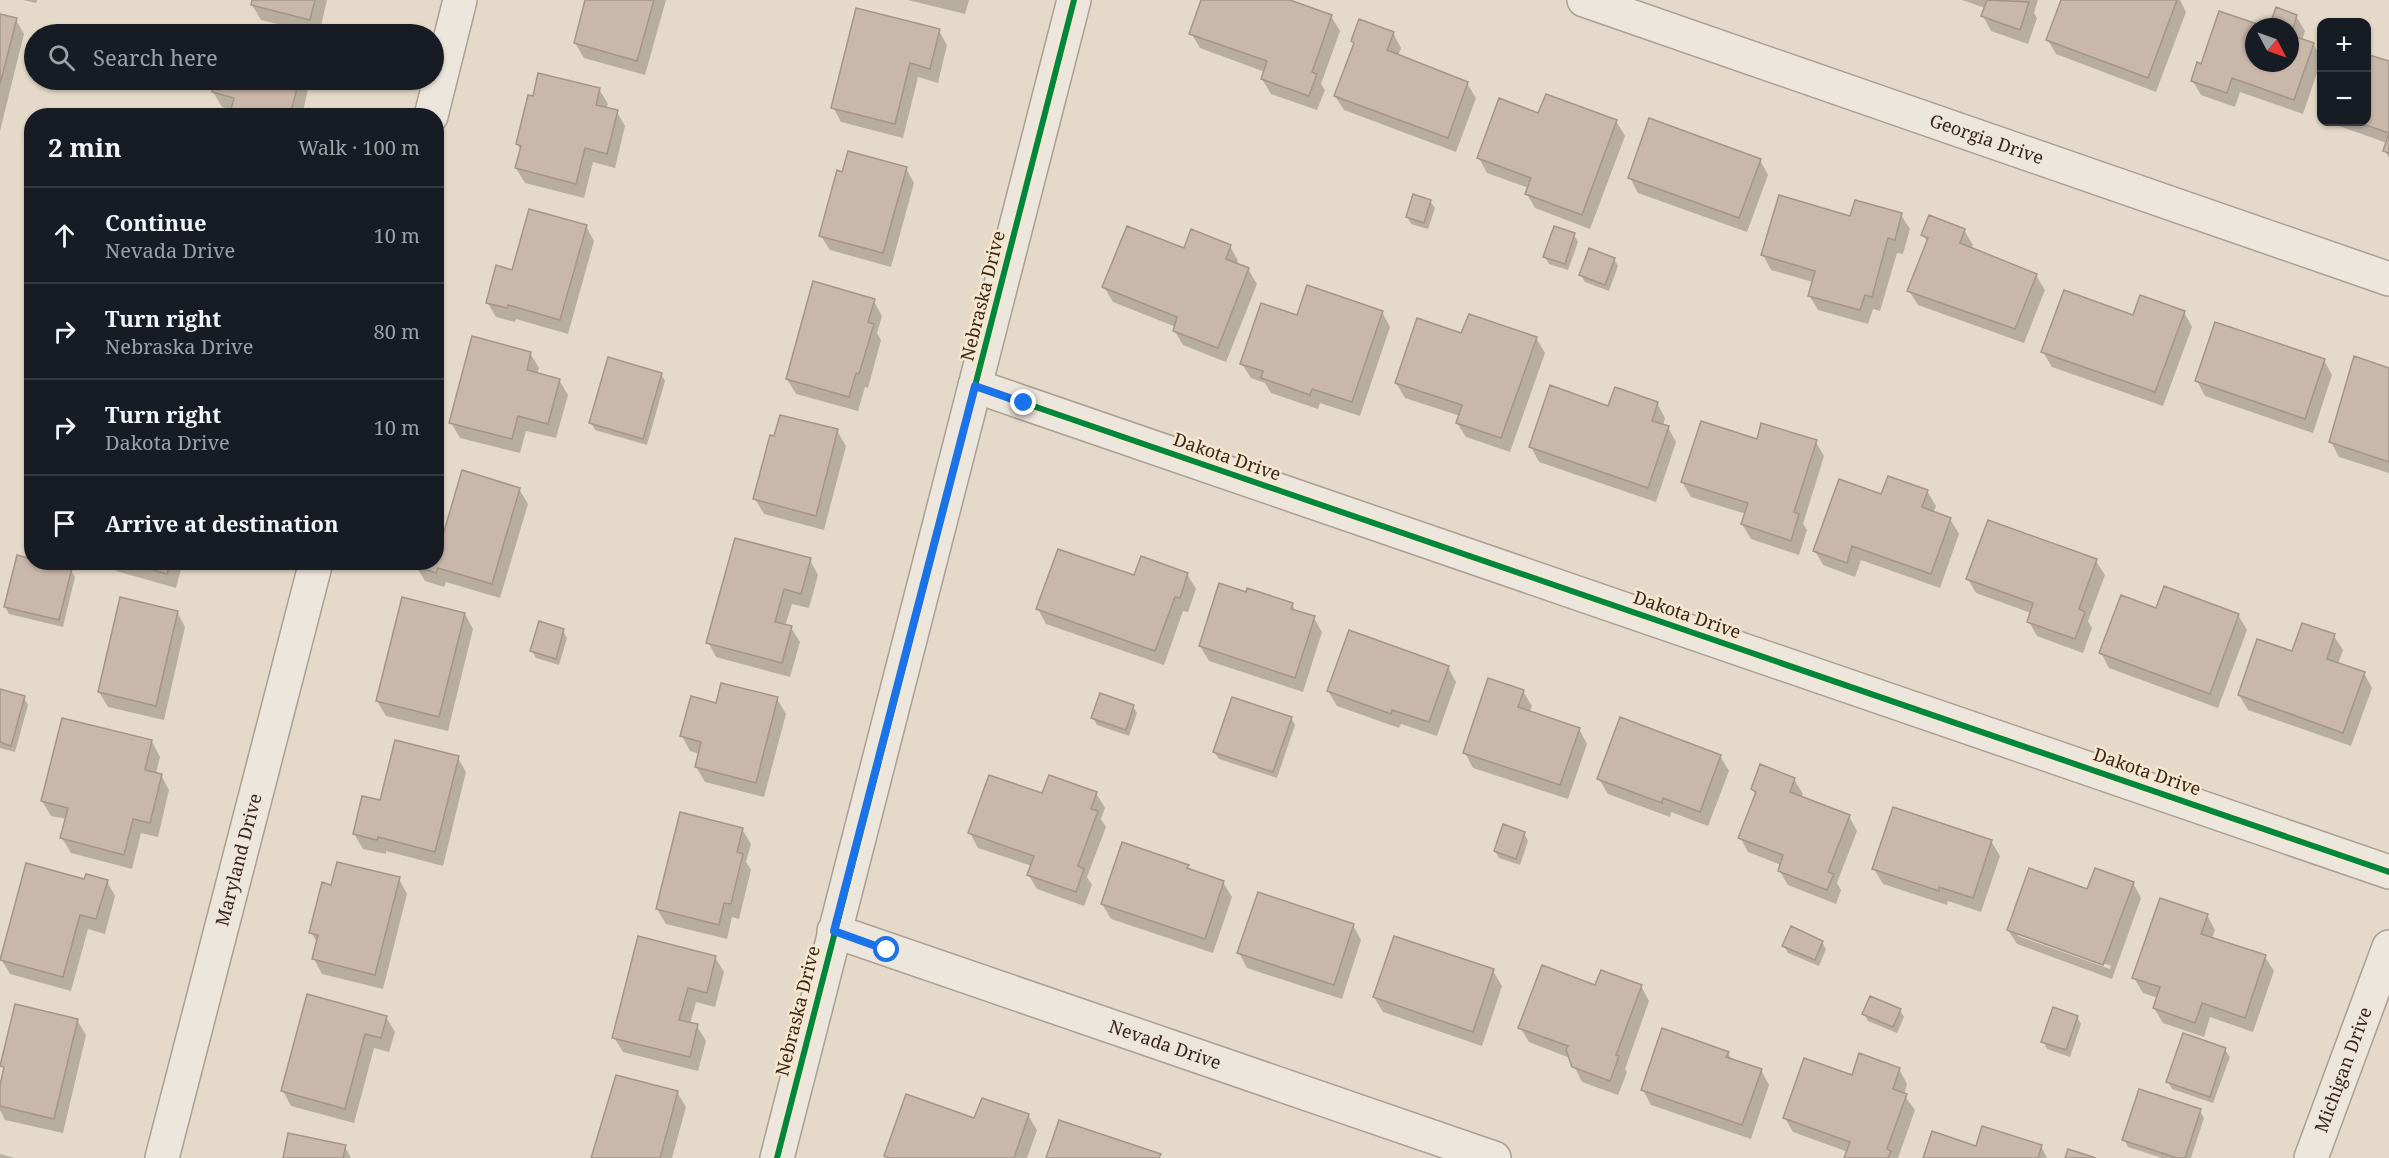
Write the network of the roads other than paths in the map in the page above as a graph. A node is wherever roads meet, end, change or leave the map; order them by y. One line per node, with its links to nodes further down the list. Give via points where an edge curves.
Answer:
1 (460, 0): 4 (street)
2 (1074, 0): 8 (street, Nebraska Drive)
3 (1584, 0): 7 (street, Georgia Drive)
4 (444, 64)
5 (438, 90): 6 (street)
6 (433, 108)
7 (2389, 279)
8 (975, 386): 10 (street, Dakota Drive); 11 (street, Nebraska Drive)
9 (314, 570): 13 (street, Maryland Drive)
10 (2389, 872)
11 (834, 931): 14 (street, Nebraska Drive); 15 (street, Nevada Drive)
12 (2389, 947): 16 (street, Michigan Drive)
13 (162, 1158)
14 (777, 1158)
15 (1494, 1158)
16 (2311, 1158)

